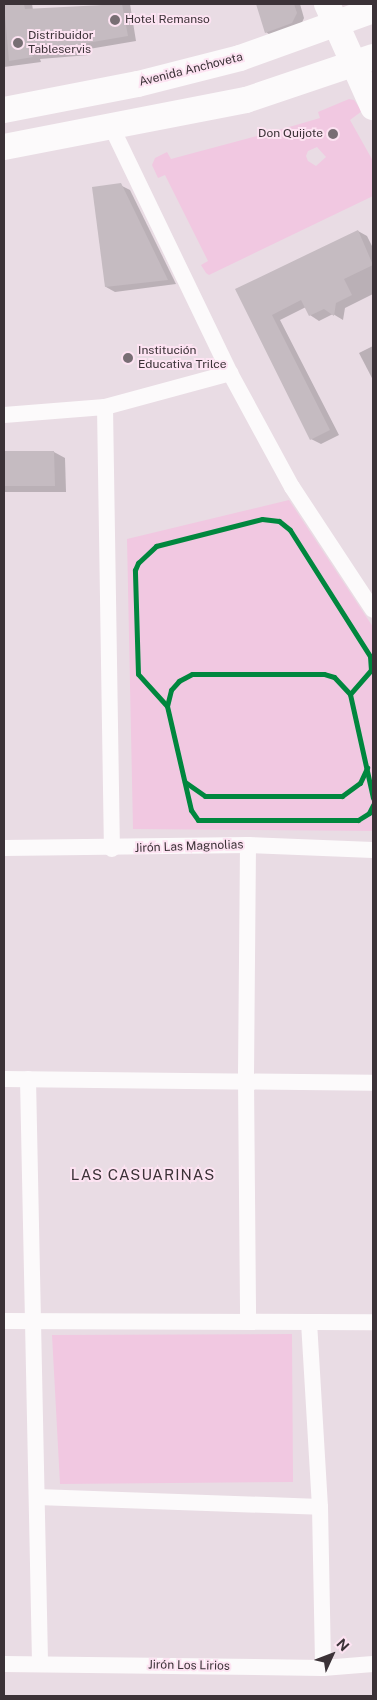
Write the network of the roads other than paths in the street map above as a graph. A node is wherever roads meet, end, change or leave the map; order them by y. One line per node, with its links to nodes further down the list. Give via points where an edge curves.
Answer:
1 (373, 10): 2 (main road, Avenida Anchoveta)
2 (332, 15): 3 (main road); 5 (main road, Avenida Anchoveta, via 240,58 157,80)
3 (364, 61): 4 (main road); 6 (main road, via 246,100)
4 (373, 107)
5 (4, 110)
6 (112, 128): 7 (main road); 8 (street)
7 (4, 147)
8 (230, 372): 9 (street); 11 (street, via 292,487)
9 (105, 407): 10 (street); 14 (street)
10 (4, 416)
11 (373, 610)
12 (248, 845): 14 (street, Jirón Las Magnolias); 15 (street, Jirón Las Magnolias); 18 (street)
13 (4, 848): 14 (street, Jirón Las Magnolias)
14 (112, 849)
15 (373, 850)
16 (4, 1079): 17 (street)
17 (28, 1079): 18 (street); 21 (street)
18 (246, 1080): 19 (street); 20 (street)
19 (373, 1084)
20 (248, 1320): 21 (street); 23 (street)
21 (34, 1321): 22 (street); 25 (street)
22 (4, 1322)
23 (309, 1322): 24 (street); 26 (street)
24 (373, 1322)
25 (37, 1497): 26 (street); 28 (street)
26 (320, 1507): 30 (street)
27 (4, 1664): 28 (street, Jirón Los Lirios)
28 (40, 1664): 30 (street, Jirón Los Lirios)
29 (373, 1664): 30 (street, Jirón Los Lirios)
30 (323, 1668)

